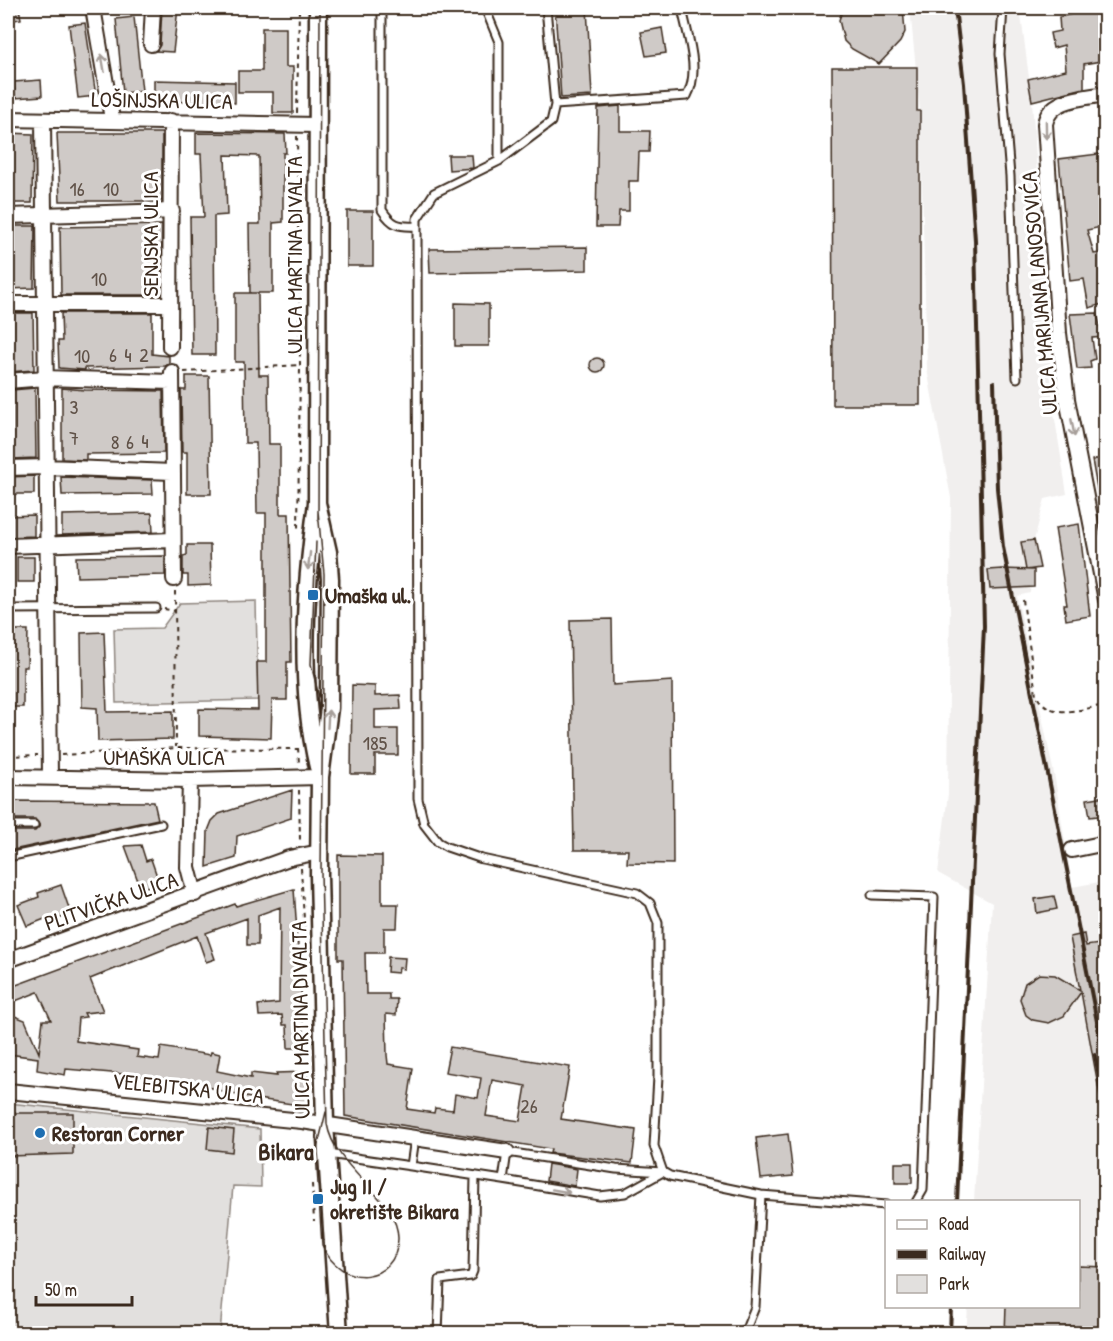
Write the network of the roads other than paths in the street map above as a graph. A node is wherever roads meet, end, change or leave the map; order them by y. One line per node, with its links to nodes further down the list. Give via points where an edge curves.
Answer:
1 (93, 8): 14 (street, one-way to 1)
2 (153, 8): 9 (street)
3 (318, 8): 16 (street, ULICA MARTINA DIVALTA)
4 (382, 8): 21 (lane, via 382,210 399,227)
5 (485, 8): 17 (lane, via 499,42)
6 (546, 8): 11 (lane)
7 (682, 8): 11 (lane, via 693,71 687,96)
8 (1003, 8): 27 (lane, via 1000,54 1010,176)
9 (151, 44)
10 (1106, 94): 36 (street, ULICA MARIJANA LANOSOVIĆA, one-way to 36, via 1054,107 1045,124 1067,399)
11 (555, 105): 17 (lane, via 551,122)
12 (8, 119): 13 (street, LOŠINJSKA ULICA)
13 (43, 120): 14 (street, LOŠINJSKA ULICA); 19 (street)
14 (112, 120): 15 (street, LOŠINJSKA ULICA)
15 (171, 121): 16 (street, LOŠINJSKA ULICA); 18 (street, SENJSKA ULICA)
16 (316, 125): 42 (street, ULICA MARTINA DIVALTA, via 317,503 330,579 329,708)
17 (499, 161): 21 (lane, via 434,193 420,212)
18 (172, 211): 19 (street); 24 (street, SENJSKA ULICA)
19 (44, 215): 20 (street); 22 (street)
20 (8, 216)
21 (416, 226): 60 (lane, via 418,799 424,824 438,842 482,859 637,893 650,903 658,923 654,1146)
22 (44, 303): 23 (street); 24 (street); 26 (street)
23 (8, 304)
24 (170, 304): 25 (street, SENJSKA ULICA)
25 (170, 347)
26 (45, 378): 28 (street); 29 (street); 31 (street, via 172,377)
27 (1017, 378)
28 (8, 381)
29 (46, 467): 30 (street); 31 (street); 33 (street)
30 (8, 468)
31 (172, 472): 32 (street)
32 (173, 540): 33 (street); 35 (street)
33 (47, 545): 34 (street); 37 (street)
34 (8, 546)
35 (174, 579)
36 (1106, 600)
37 (48, 608): 38 (lane); 39 (lane); 41 (street)
38 (156, 608)
39 (8, 609)
40 (8, 777): 41 (street, UMAŠKA ULICA)
41 (50, 777): 43 (street, UMAŠKA ULICA)
42 (320, 777): 43 (street, UMAŠKA ULICA); 49 (street, ULICA MARTINA DIVALTA)
43 (190, 780): 51 (street, PLITVIČKA ULICA, via 188,867)
44 (162, 824): 50 (lane)
45 (8, 825): 46 (lane)
46 (34, 825)
47 (1106, 843): 48 (street)
48 (1072, 850)
49 (320, 852): 51 (street, PLITVIČKA ULICA, via 289,858); 55 (street, ULICA MARTINA DIVALTA)
50 (8, 857)
51 (195, 894): 53 (street, PLITVIČKA ULICA)
52 (872, 895): 64 (lane, via 934,897 923,1190)
53 (8, 960)
54 (8, 1091): 55 (street, VELEBITSKA ULICA)
55 (325, 1124): 56 (street, VELEBITSKA ULICA); 58 (street, ULICA MARTINA DIVALTA)
56 (415, 1138): 57 (street, VELEBITSKA ULICA); 59 (lane)
57 (507, 1152): 60 (lane, via 616,1169); 62 (lane)
58 (327, 1154): 59 (lane); 66 (street, ULICA MARTINA DIVALTA)
59 (411, 1166): 61 (lane)
60 (663, 1172): 62 (lane, one-way to 60, via 600,1196 625,1193); 63 (lane)
61 (475, 1176): 62 (lane); 67 (lane, via 473,1271 471,1276 440,1280)
62 (503, 1180)
63 (760, 1195): 65 (lane); 68 (lane, via 755,1307)
64 (916, 1200)
65 (885, 1205)
66 (339, 1334)
67 (438, 1334)
68 (744, 1334)

